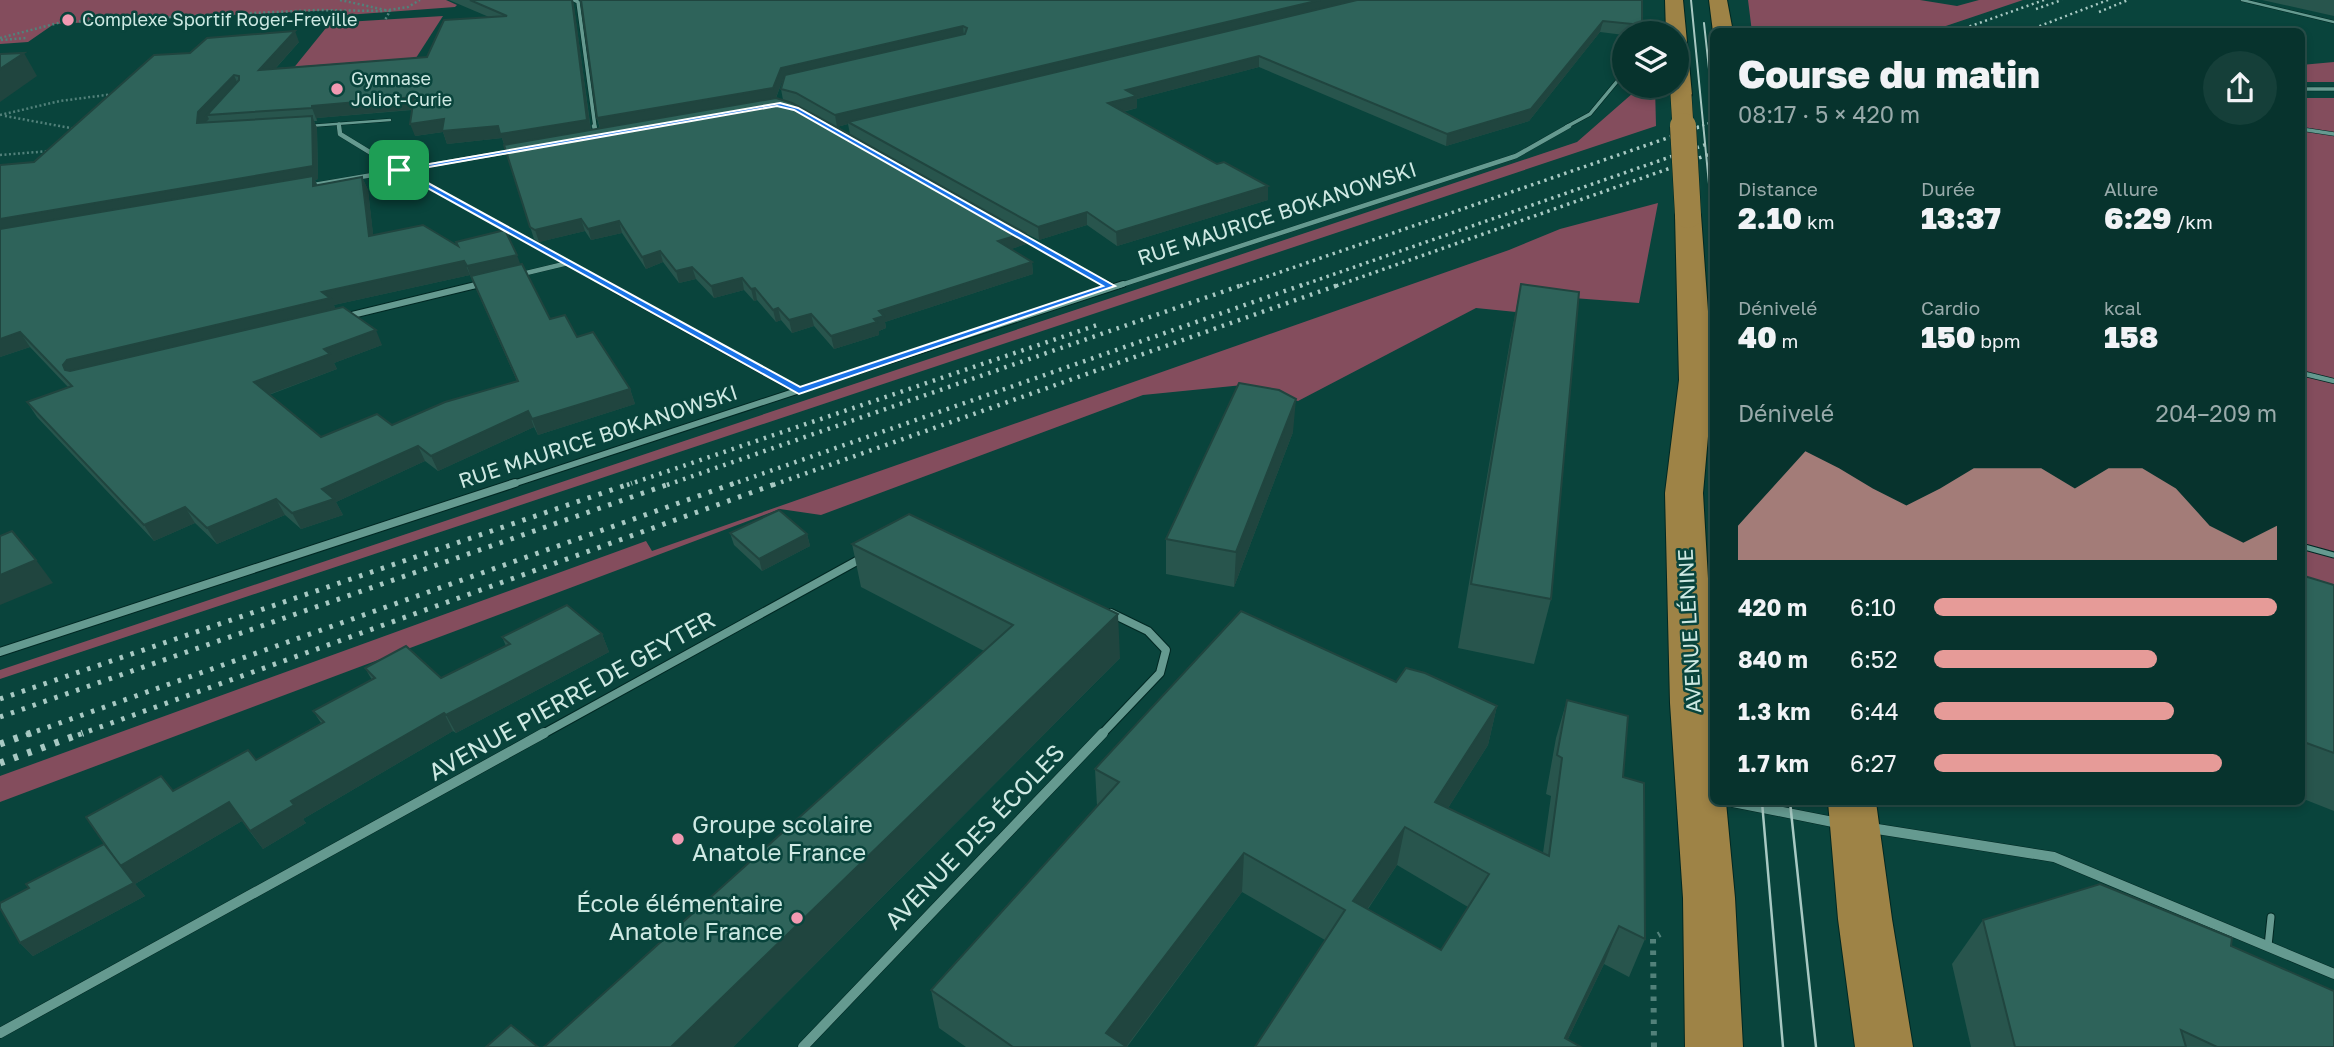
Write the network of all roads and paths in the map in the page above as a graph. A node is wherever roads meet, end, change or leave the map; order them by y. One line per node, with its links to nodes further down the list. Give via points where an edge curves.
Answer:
1 (340, 0): 8 (path)
2 (420, 0): 8 (path)
3 (586, 0): 7 (street)
4 (1674, 0): 10 (main road, AVENUE LÉNINE)
5 (1718, 0): 12 (main road)
6 (2242, 0): 11 (lane)
7 (576, 1): 30 (street)
8 (390, 11): 9 (path); 14 (path, via 62,22)
9 (384, 20)
10 (1672, 21)
11 (2334, 22)
12 (1722, 28)
13 (27, 38): 14 (path)
14 (0, 39)
15 (1612, 87): 41 (street, RUE MAURICE BOKANOWSKI, via 1590,114 1516,156)
16 (2305, 89): 17 (street)
17 (2334, 89)
18 (124, 93): 20 (path)
19 (1681, 98): 51 (main road, AVENUE LÉNINE, bridge, via 1696,380 1684,493 1693,703)
20 (0, 115): 25 (path)
21 (390, 120): 22 (lane)
22 (339, 124): 24 (lane); 35 (street, via 340,134)
23 (82, 125): 25 (path)
24 (301, 127)
25 (77, 129): 27 (path)
26 (2305, 130): 29 (lane)
27 (70, 133)
28 (611, 134): 30 (street)
29 (2334, 134)
30 (598, 137): 31 (street)
31 (585, 139)
32 (521, 149): 35 (street)
33 (57, 151): 34 (path)
34 (0, 155)
35 (399, 170): 36 (street); 38 (street)
36 (300, 187)
37 (1012, 231): 41 (street)
38 (568, 263): 39 (street); 45 (street)
39 (505, 278)
40 (492, 282): 42 (street)
41 (1110, 286): 45 (street, RUE MAURICE BOKANOWSKI)
42 (345, 317)
43 (2305, 374): 44 (lane)
44 (2334, 381)
45 (799, 391): 50 (street, RUE MAURICE BOKANOWSKI)
46 (2305, 547): 48 (lane)
47 (872, 552): 58 (street, AVENUE PIERRE DE GEYTER)
48 (2334, 555)
49 (1104, 610): 59 (street, AVENUE DES ÉCOLES, via 1148,631 1166,650 1160,673)
50 (0, 652)
51 (1710, 773)
52 (1716, 805): 60 (main road, AVENUE LÉNINE)
53 (1776, 805): 54 (street)
54 (1854, 814): 56 (street, via 2054,857); 61 (main road)
55 (2271, 917): 56 (lane)
56 (2268, 946): 57 (street)
57 (2334, 974)
58 (0, 1033)
59 (803, 1047)
60 (1714, 1047)
61 (1884, 1047)

